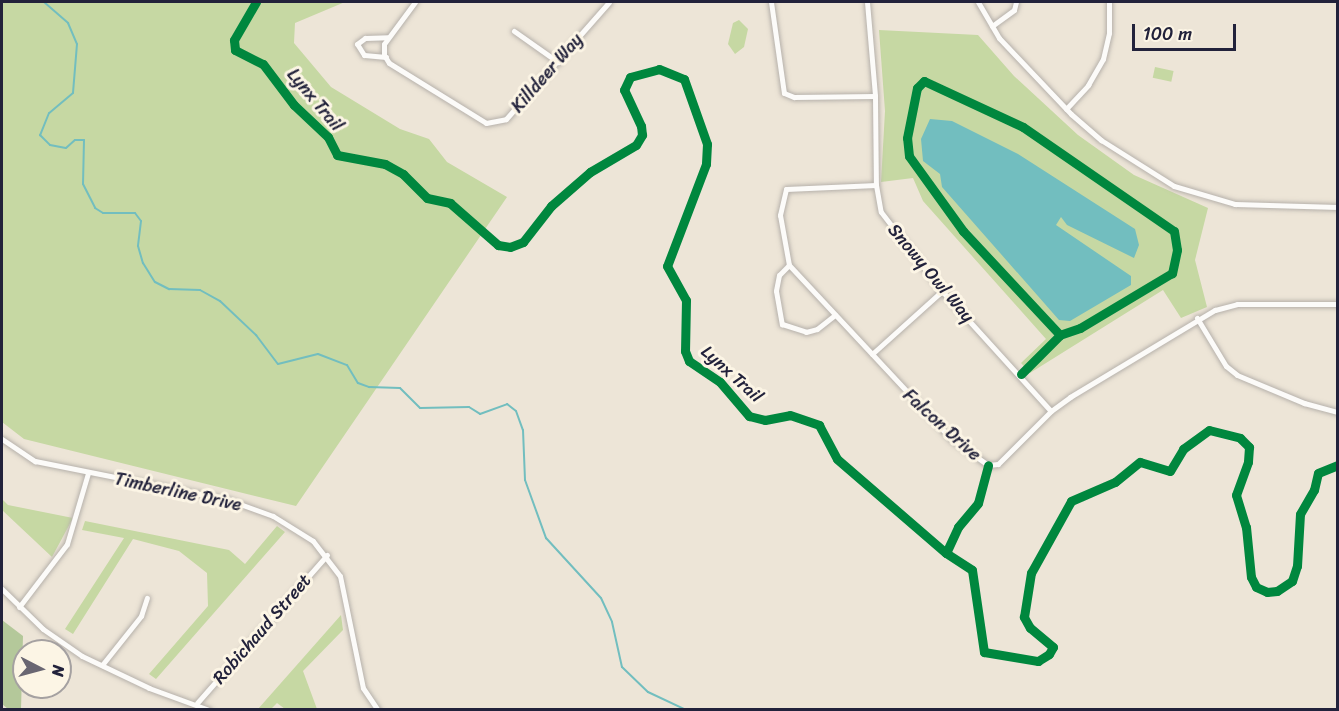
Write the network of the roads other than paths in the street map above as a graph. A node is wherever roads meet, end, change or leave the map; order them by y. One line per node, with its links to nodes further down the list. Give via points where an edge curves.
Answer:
1 (415, 2): 10 (street)
2 (609, 2): 12 (street, Killdeer Way)
3 (771, 2): 13 (street, via 784,93 794,97)
4 (867, 2): 13 (street, Snowy Owl Way)
5 (978, 2): 8 (street)
6 (1016, 2): 8 (street, via 1014,10)
7 (1109, 2): 14 (street, via 1109,33 1103,59 1088,85)
8 (992, 26): 14 (street)
9 (514, 31): 12 (street)
10 (388, 37): 11 (street); 11 (street, Killdeer Way, via 365,38 357,44 364,55)
11 (386, 57): 12 (street, Killdeer Way, via 486,123 506,118)
12 (558, 62)
13 (875, 96): 15 (street, Snowy Owl Way)
14 (1066, 109): 16 (street, via 1101,140 1174,186 1235,204)
15 (876, 184): 17 (street, via 786,189 780,215); 18 (street, Snowy Owl Way, via 881,212)
16 (1338, 207)
17 (789, 265): 20 (street, Falcon Drive); 20 (street, via 779,275 776,291 782,324 806,332 817,329)
18 (942, 291): 22 (street); 23 (street, Snowy Owl Way)
19 (1338, 304): 21 (street, Falcon Drive, via 1237,304)
20 (834, 315): 22 (street, Falcon Drive)
21 (1197, 318): 23 (street, Falcon Drive); 24 (street, via 1226,366 1237,375 1304,403)
22 (872, 354): 23 (street, Falcon Drive, via 951,439 988,465 998,464)
23 (1051, 411)
24 (1338, 412)
25 (2, 439): 26 (street, Timberline Drive, via 35,461)
26 (88, 473): 27 (street, Timberline Drive, via 226,499 273,516 313,541); 30 (street, via 67,544)
27 (327, 555): 32 (street, Robichaud Street); 34 (street, Timberline Drive, via 348,598 363,688)
28 (2, 589): 30 (street)
29 (147, 598): 31 (street, via 141,616)
30 (19, 607): 31 (street, via 43,629)
31 (102, 665): 32 (street, via 148,688)
32 (197, 703): 33 (street)
33 (209, 710)
34 (378, 710)

